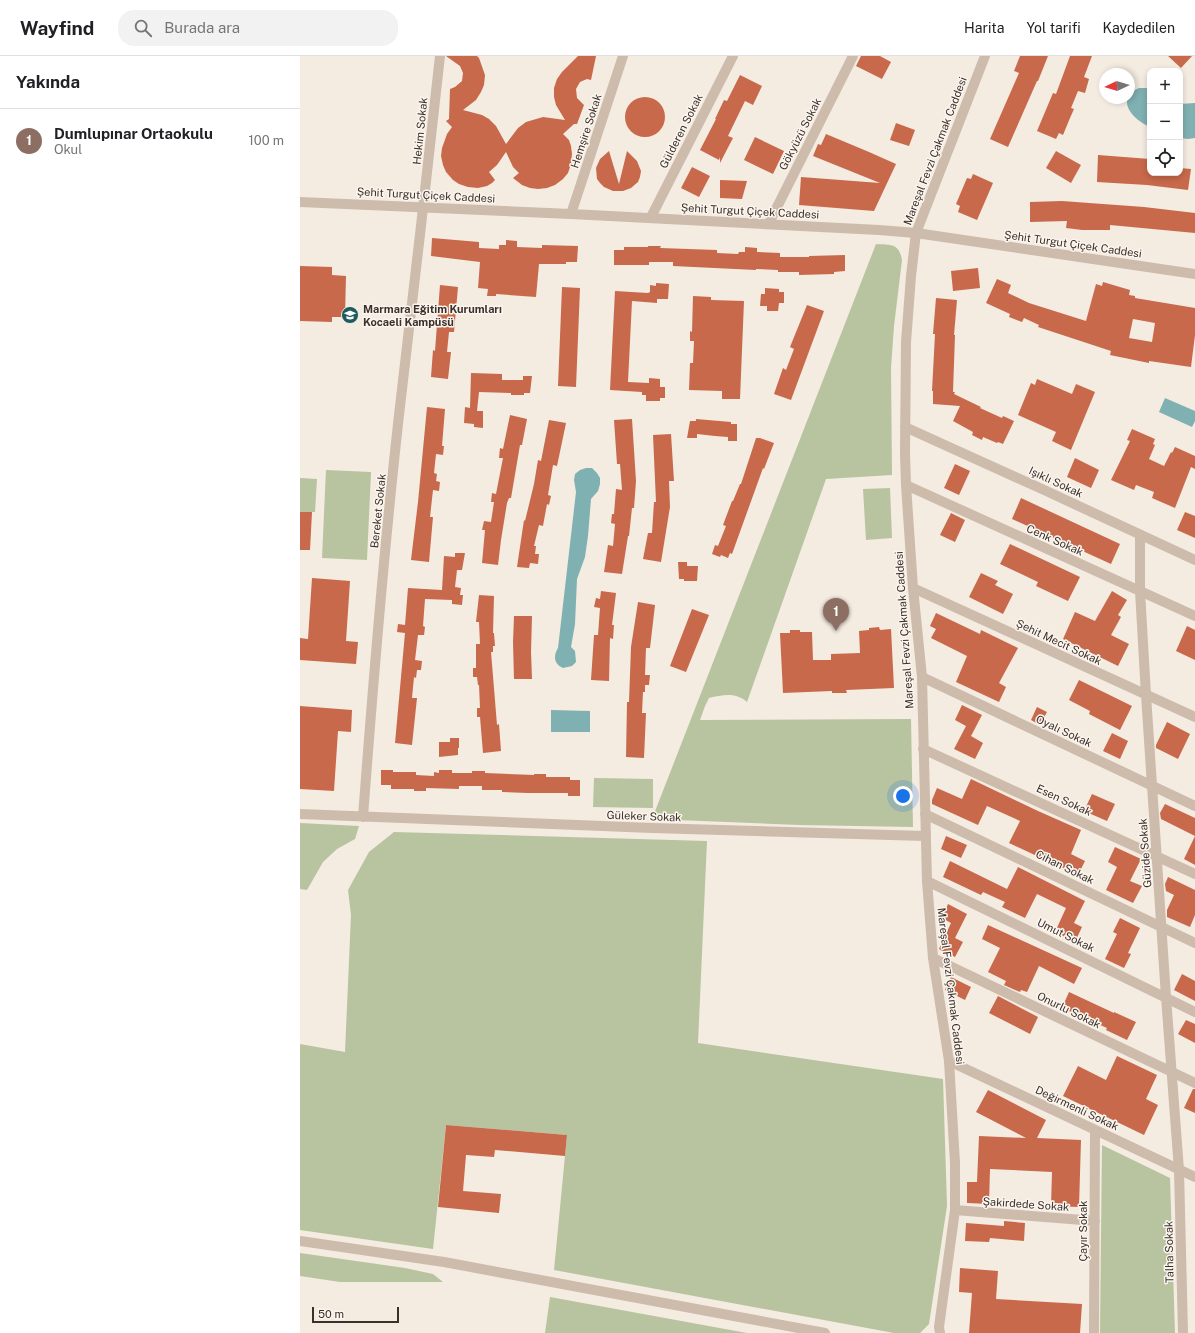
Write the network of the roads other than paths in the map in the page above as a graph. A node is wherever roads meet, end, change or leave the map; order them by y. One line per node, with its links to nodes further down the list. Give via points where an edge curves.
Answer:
1 (440, 56): 7 (street, Hekim Sokak)
2 (623, 56): 8 (street, Hemşire Sokak)
3 (733, 56): 9 (street, Gülderen Sokak)
4 (853, 56): 10 (street, Gökyüzü Sokak)
5 (986, 56): 11 (street, Mareşal Fevzi Çakmak Caddesi)
6 (300, 202): 7 (street, Şehit Turgut Çiçek Caddesi)
7 (424, 208): 8 (street, Şehit Turgut Çiçek Caddesi); 28 (street, Bereket Sokak, via 398,424)
8 (571, 214): 9 (street, Şehit Turgut Çiçek Caddesi)
9 (651, 218): 10 (street, Şehit Turgut Çiçek Caddesi)
10 (769, 223): 11 (street, Şehit Turgut Çiçek Caddesi)
11 (916, 234): 12 (street, Şehit Turgut Çiçek Caddesi); 13 (street, Mareşal Fevzi Çakmak Caddesi, via 910,276 906,342)
12 (1195, 274)
13 (905, 427): 14 (street, Mareşal Fevzi Çakmak Caddesi); 15 (street, Işıklı Sokak)
14 (906, 485): 17 (street, Mareşal Fevzi Çakmak Caddesi); 18 (street, Cenk Sokak)
15 (1140, 535): 16 (street, Işıklı Sokak); 18 (street, Güzide Sokak)
16 (1195, 560)
17 (913, 588): 20 (street, Mareşal Fevzi Çakmak Caddesi); 21 (street, Şehit Mecit Sokak)
18 (1140, 591): 19 (street, Cenk Sokak); 21 (street, Güzide Sokak)
19 (1195, 616)
20 (922, 677): 23 (street, Mareşal Fevzi Çakmak Caddesi); 24 (street, Oyalı Sokak)
21 (1146, 695): 22 (street, Şehit Mecit Sokak); 24 (street, Güzide Sokak)
22 (1195, 717)
23 (923, 749): 27 (street, Mareşal Fevzi Çakmak Caddesi); 30 (street, Esen Sokak)
24 (1152, 786): 25 (street, Oyalı Sokak); 30 (street, Güzide Sokak)
25 (1195, 806)
26 (300, 814): 28 (street, Güleker Sokak)
27 (925, 814): 29 (street, Mareşal Fevzi Çakmak Caddesi); 33 (street, Cihan Sokak)
28 (363, 817): 29 (street, Güleker Sokak)
29 (925, 836): 32 (street, Mareşal Fevzi Çakmak Caddesi)
30 (1157, 856): 31 (street, Esen Sokak); 33 (street, Güzide Sokak)
31 (1195, 874)
32 (927, 881): 35 (street, Mareşal Fevzi Çakmak Caddesi); 36 (street, Umut Sokak)
33 (1161, 927): 34 (street, Cihan Sokak); 36 (street, Güzide Sokak)
34 (1195, 943)
35 (933, 958): 38 (street, Mareşal Fevzi Çakmak Caddesi); 39 (street, Onurlu Sokak)
36 (1166, 997): 37 (street, Umut Sokak); 39 (street, Güzide Sokak)
37 (1195, 1012)
38 (949, 1061): 41 (street, Değirmenli Sokak); 44 (street, Mareşal Fevzi Çakmak Caddesi)
39 (1171, 1072): 40 (street, Onurlu Sokak); 42 (street, Güzide Sokak)
40 (1195, 1083)
41 (1095, 1130): 42 (street, Değirmenli Sokak); 45 (street, Çayır Sokak)
42 (1180, 1170): 43 (street, Değirmenli Sokak); 50 (street, Talha Sokak)
43 (1195, 1177)
44 (955, 1210): 45 (street, Şakirdede Sokak); 48 (street, Mareşal Fevzi Çakmak Caddesi)
45 (1095, 1221): 49 (street, Çayır Sokak)
46 (300, 1241): 47 (street, via 444,1262)
47 (825, 1333)
48 (940, 1333)
49 (1094, 1333)
50 (1183, 1333)

